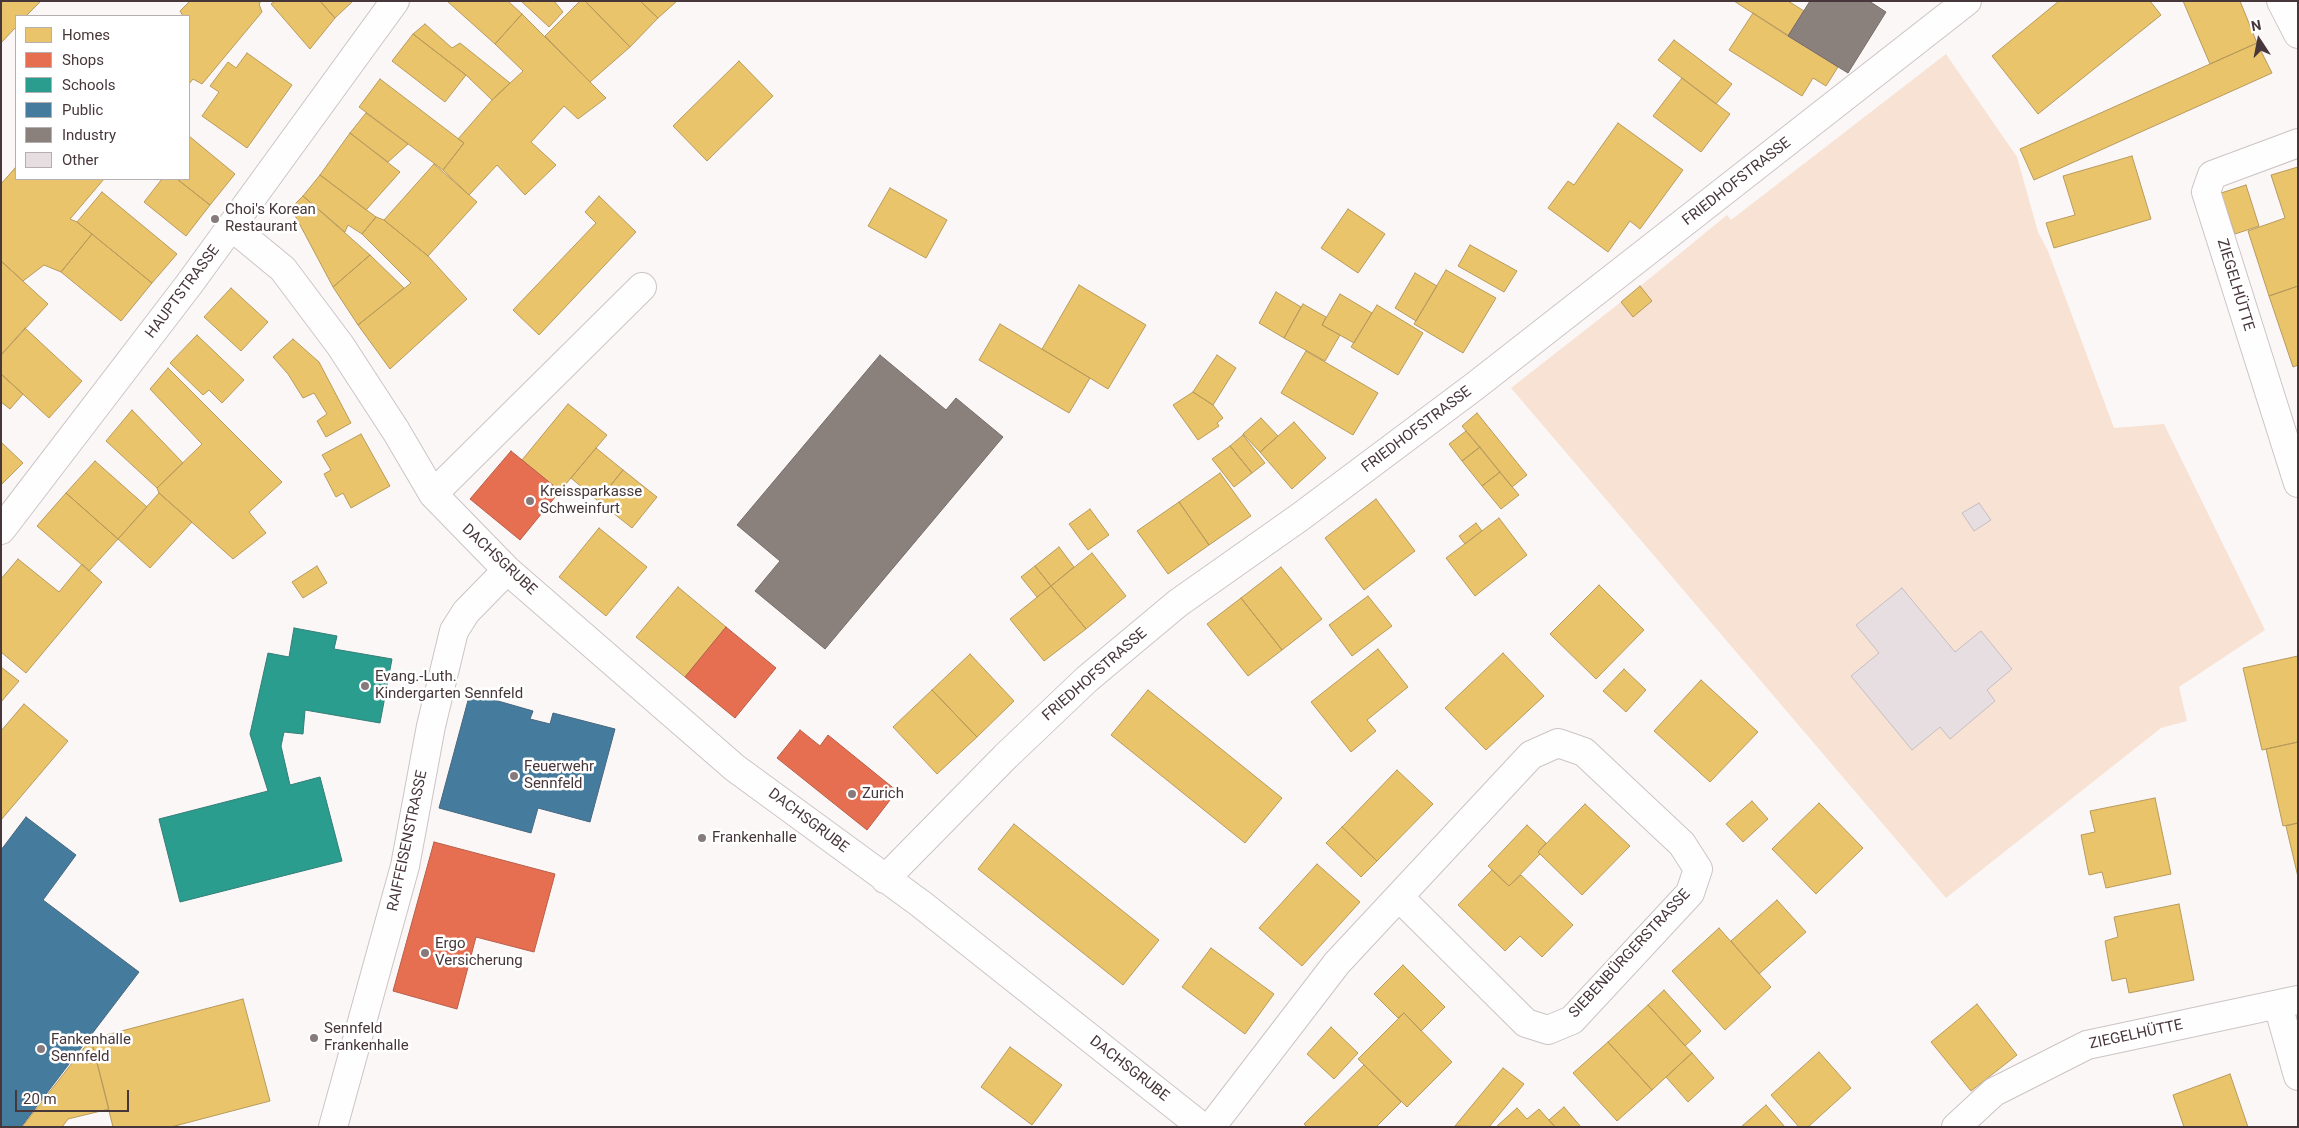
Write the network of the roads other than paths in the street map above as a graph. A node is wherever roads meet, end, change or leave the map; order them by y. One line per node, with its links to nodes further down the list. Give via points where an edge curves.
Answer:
1 (395, 1): 6 (street, HAUPTSTRASSE)
2 (1967, 1): 12 (street, FRIEDHOFSTRASSE, via 1475,386 1300,517 1178,603 1087,679)
3 (2282, 1): 4 (street)
4 (2298, 34)
5 (2298, 143): 8 (street, ZIEGELHÜTTE, via 2212,175 2206,192)
6 (232, 227): 9 (street, DACHSGRUBE, via 283,269 309,302); 10 (street, HAUPTSTRASSE)
7 (642, 287): 9 (street)
8 (2298, 483)
9 (433, 494): 11 (street, DACHSGRUBE)
10 (1, 530)
11 (507, 570): 12 (street, DACHSGRUBE, via 735,768); 16 (street, RAIFFEISENSTRASSE, via 466,612 454,631 431,726 405,866)
12 (885, 879): 17 (street, DACHSGRUBE)
13 (1399, 897): 13 (street, SIEBENBÜRGERSTRASSE, via 1526,1024 1548,1030 1572,1020 1690,893 1698,869 1682,844 1584,752 1558,744 1530,755); 18 (street, SIEBENBÜRGERSTRASSE, via 1337,964)
14 (2288, 1003): 15 (street, ZIEGELHÜTTE); 19 (street, ZIEGELHÜTTE, via 2087,1045 1994,1092)
15 (2298, 1076)
16 (333, 1127)
17 (1202, 1127)
18 (1211, 1127)
19 (1956, 1127)

